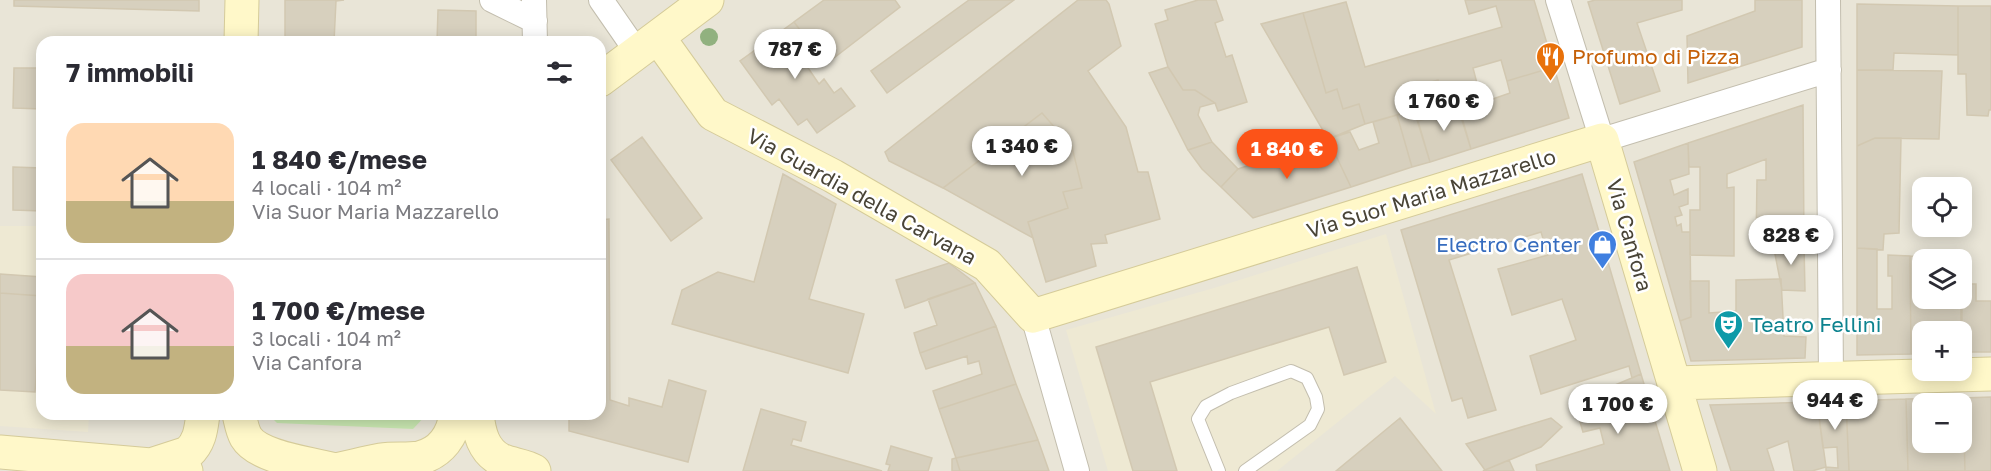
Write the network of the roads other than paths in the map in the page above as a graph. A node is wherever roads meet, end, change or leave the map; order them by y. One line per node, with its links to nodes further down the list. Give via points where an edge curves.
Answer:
1 (242, 0): 8 (street)
2 (492, 0): 7 (street)
3 (601, 0): 9 (street)
4 (707, 0): 9 (street)
5 (1558, 0): 12 (street, Via Canfora)
6 (1828, 0): 10 (street)
7 (535, 21)
8 (241, 36)
9 (648, 44): 11 (street); 13 (street, Via Guardia della Carvana, via 712,114 833,176 987,265)
10 (1829, 70): 12 (street, Via Suor Maria Mazzarello); 15 (street)
11 (606, 76)
12 (1602, 140): 13 (street, Via Suor Maria Mazzarello); 16 (street, Via Canfora)
13 (1033, 316): 25 (street, Via Guardia della Carvana)
14 (1991, 374): 15 (street)
15 (1831, 378): 16 (street)
16 (1674, 383): 28 (street, Via Canfora)
17 (202, 420): 22 (street, via 199,438)
18 (241, 420): 23 (street, via 247,438 257,448)
19 (455, 420): 23 (street, via 452,432 434,453 418,458 383,459)
20 (478, 420): 24 (street, via 489,452)
21 (0, 452): 22 (street, via 151,465)
22 (187, 462)
23 (336, 471)
24 (534, 471)
25 (1077, 471)
26 (1219, 471): 27 (lane, via 1198,419 1206,406 1291,371 1307,378 1318,409 1310,425)
27 (1245, 471)
28 (1700, 471)

